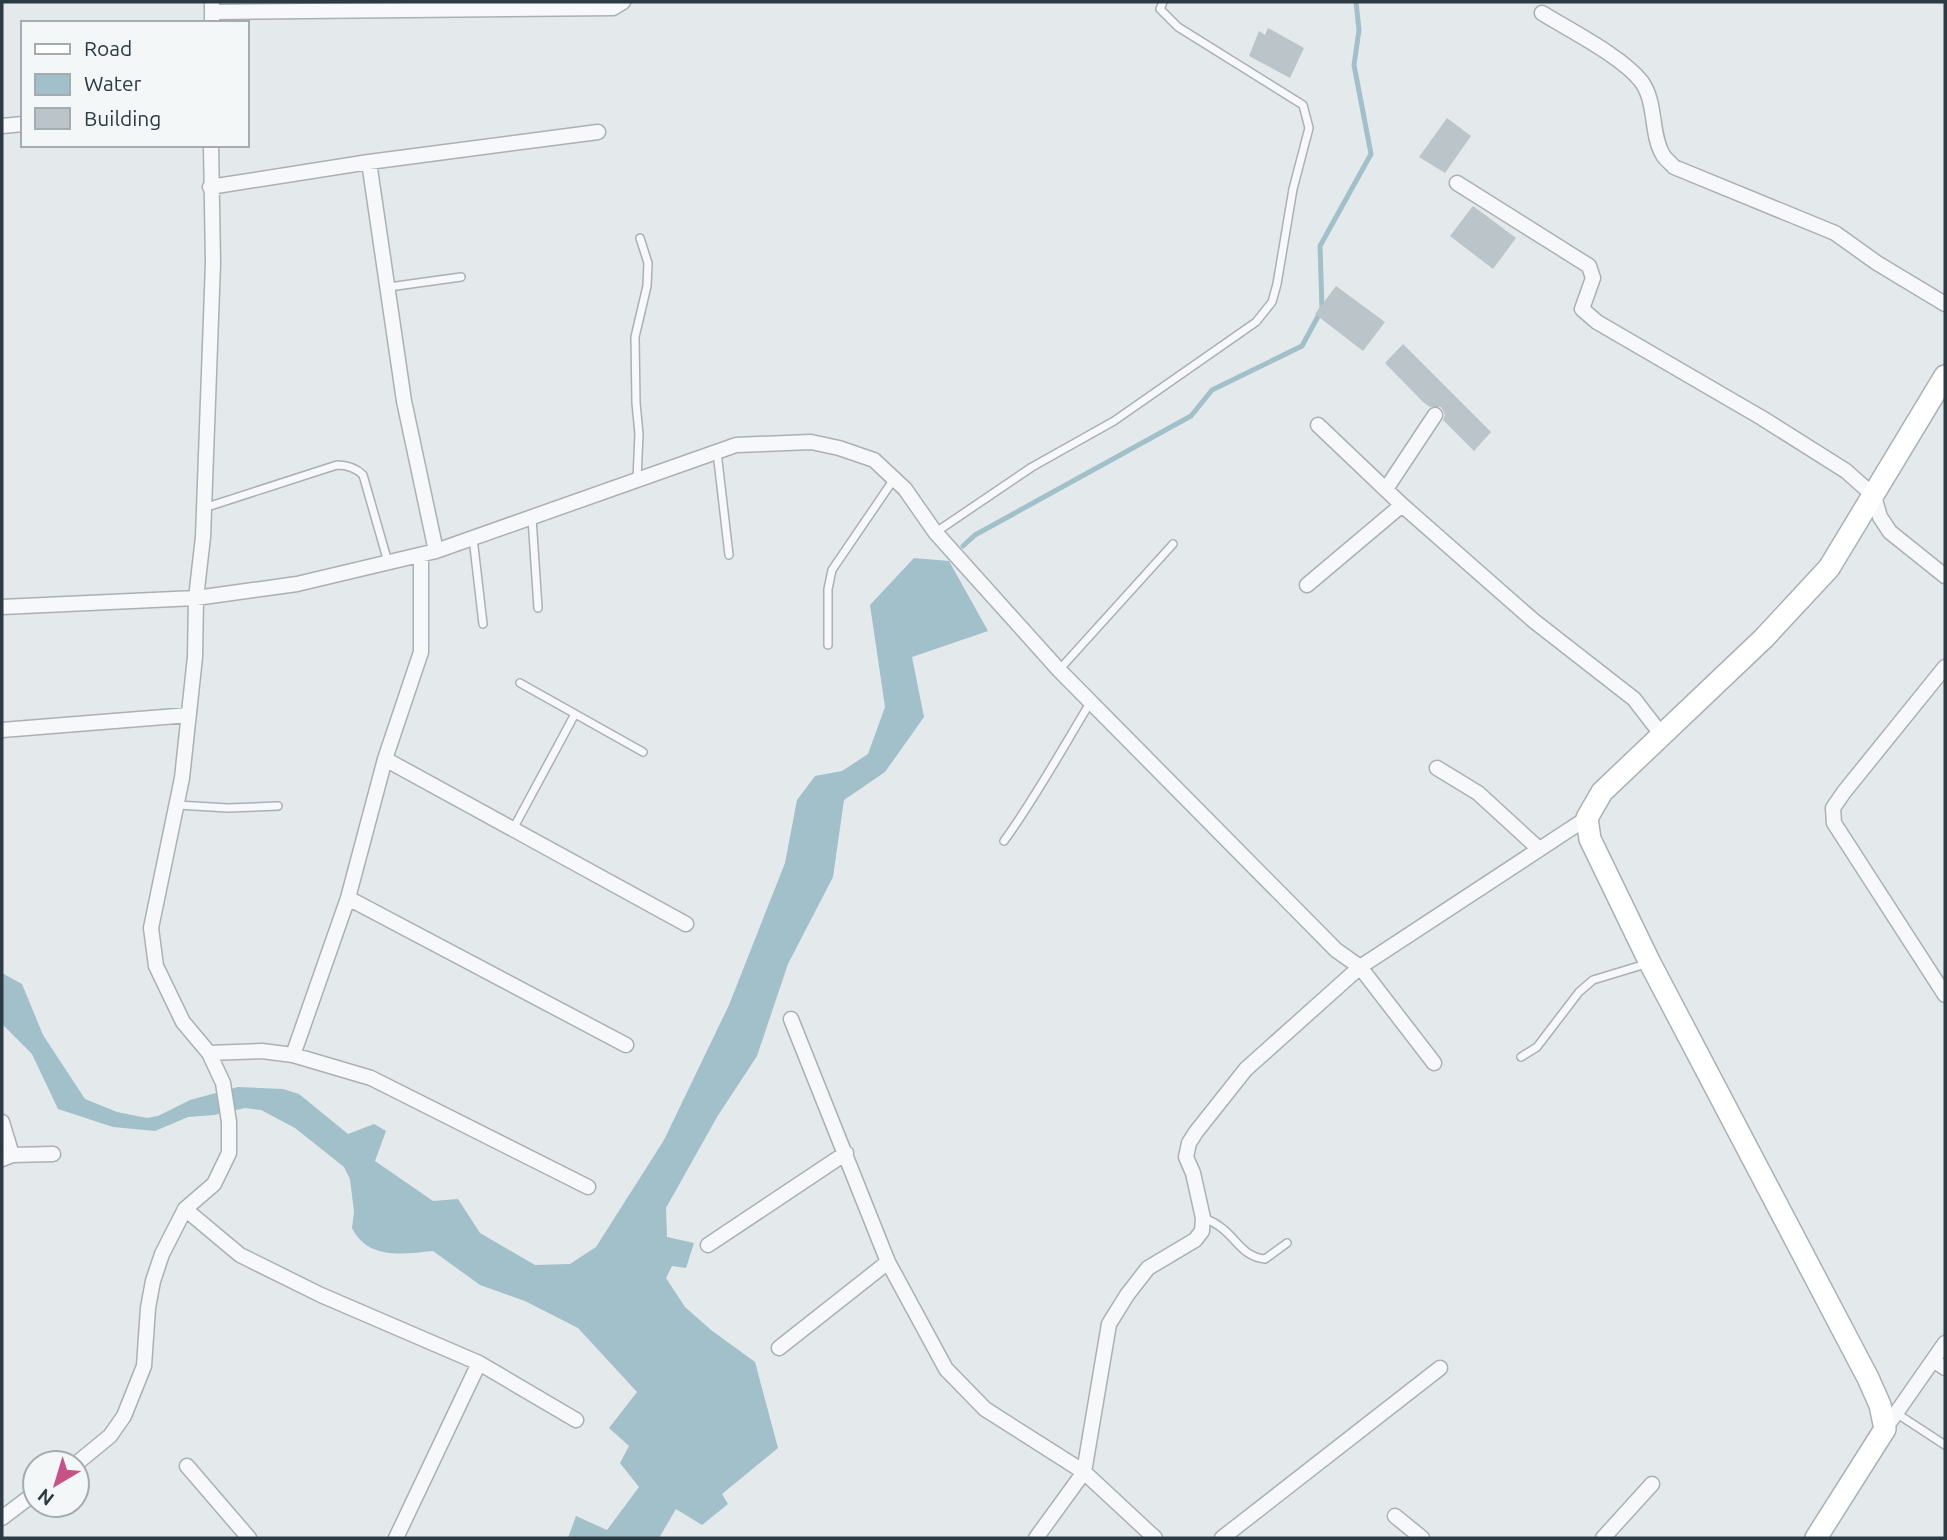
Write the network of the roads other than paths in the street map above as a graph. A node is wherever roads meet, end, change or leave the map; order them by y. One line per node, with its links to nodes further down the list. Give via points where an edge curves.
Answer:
1 (623, 2): 3 (street, via 613,8)
2 (1163, 2): 27 (lane, via 1160,9 1178,27 1303,105 1309,128 1272,302 1256,322 1114,421 1032,467)
3 (212, 12)
4 (1542, 13): 15 (street, via 1615,59 1642,82 1663,155 1674,167 1835,233)
5 (21, 124): 6 (street)
6 (2, 126)
7 (598, 132): 9 (street)
8 (211, 147): 11 (street)
9 (369, 162): 11 (street); 14 (street)
10 (1457, 183): 23 (street, via 1589,265 1593,278 1583,309 1597,322 1762,418 1846,471)
11 (210, 187): 25 (street, via 213,263)
12 (640, 238): 21 (lane, via 648,262 635,337)
13 (461, 277): 14 (lane)
14 (389, 287): 30 (street)
15 (1945, 303)
16 (1945, 376): 23 (street)
17 (1435, 415): 22 (street)
18 (1318, 425): 22 (street)
19 (717, 452): 20 (street, via 736,444 811,442 874,460); 21 (street); 31 (lane)
20 (894, 478): 27 (street); 39 (lane, via 832,570)
21 (637, 479): 26 (street)
22 (1386, 489): 24 (street)
23 (1874, 496): 33 (street, via 1890,532); 47 (street, via 1829,568 1764,638)
24 (1402, 505): 34 (street); 47 (street, via 1534,621 1634,699)
25 (204, 508): 32 (lane, via 344,465 363,475); 35 (street)
26 (532, 517): 28 (street); 37 (lane)
27 (936, 532): 41 (street)
28 (472, 538): 30 (street); 38 (lane)
29 (1172, 544): 41 (lane)
30 (428, 553): 32 (street); 49 (street, via 421,652)
31 (729, 555)
32 (388, 563): 35 (street, via 297,584)
33 (1945, 576)
34 (1307, 585)
35 (196, 598): 36 (street); 45 (street)
36 (2, 607)
37 (538, 608)
38 (483, 624)
39 (828, 645)
40 (1945, 667): 61 (street, via 1833,808 1835,823)
41 (1059, 670): 43 (street)
42 (520, 683): 44 (lane)
43 (1091, 702): 55 (lane); 60 (street, via 1336,950)
44 (575, 714): 48 (lane); 54 (lane)
45 (189, 715): 46 (street); 51 (street)
46 (2, 730)
47 (1661, 734): 53 (street, via 1602,792)
48 (643, 752)
49 (385, 760): 54 (street); 57 (street)
50 (1437, 768): 56 (street, via 1478,793)
51 (177, 805): 52 (lane); 64 (street, via 151,928 156,966 183,1022)
52 (278, 806)
53 (1587, 818): 56 (street); 59 (street, via 1590,839)
54 (512, 829): 58 (street)
55 (1004, 841)
56 (1539, 849): 60 (street)
57 (348, 898): 63 (street); 65 (street)
58 (686, 924)
59 (1650, 963): 66 (lane, via 1593,980 1537,1047); 84 (street)
60 (1360, 967): 67 (street); 74 (street, via 1245,1069 1189,1143 1185,1157)
61 (1945, 995)
62 (791, 1019): 69 (street)
63 (626, 1045)
64 (209, 1053): 65 (street); 73 (street, via 223,1083 229,1153 214,1184)
65 (293, 1055): 72 (street, via 371,1078)
66 (1521, 1057)
67 (1434, 1063)
68 (2, 1122): 71 (street)
69 (846, 1153): 76 (street); 77 (street)
70 (53, 1154): 71 (street)
71 (7, 1157)
72 (588, 1187)
73 (185, 1209): 80 (street, via 240,1255); 86 (street, via 153,1281 144,1366 136,1390 110,1436)
74 (1203, 1218): 75 (lane, via 1220,1226 1255,1258 1265,1259); 88 (street, via 1202,1231 1195,1240 1148,1268 1109,1324)
75 (1287, 1243)
76 (708, 1245)
77 (888, 1262): 79 (street); 88 (street, via 946,1369 985,1409)
78 (1945, 1343): 81 (street)
79 (779, 1348)
80 (479, 1363): 83 (street); 95 (street)
81 (1939, 1364): 84 (street)
82 (1440, 1368): 97 (street)
83 (576, 1420)
84 (1890, 1421): 85 (lane); 100 (street)
85 (1945, 1445)
86 (91, 1452)
87 (187, 1466): 94 (street)
88 (1084, 1472): 93 (street); 96 (street)
89 (1652, 1484): 99 (street)
90 (21, 1504): 92 (street)
91 (1395, 1516): 98 (street)
92 (2, 1518)
93 (1039, 1537)
94 (249, 1538)
95 (396, 1538)
96 (1155, 1538)
97 (1222, 1538)
98 (1422, 1538)
99 (1603, 1538)
100 (1816, 1538)

